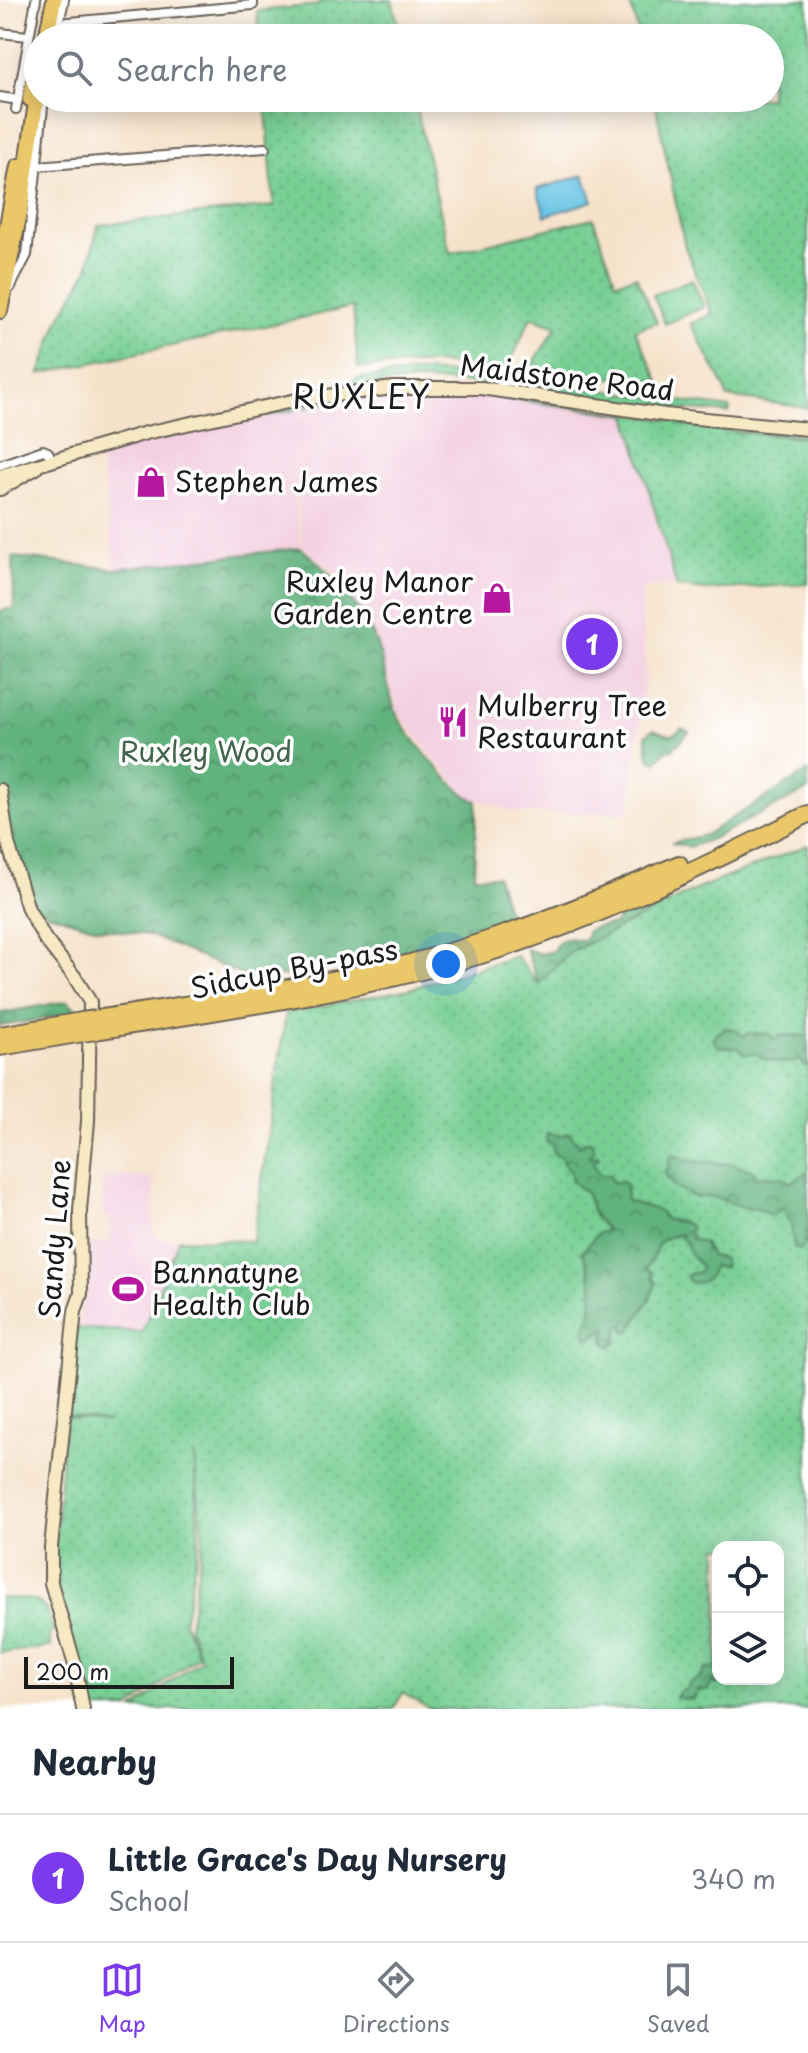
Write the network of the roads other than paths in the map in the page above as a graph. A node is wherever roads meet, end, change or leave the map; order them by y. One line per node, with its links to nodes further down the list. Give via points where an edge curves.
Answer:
1 (36, 0): 7 (street)
2 (47, 0): 8 (main road)
3 (54, 0): 9 (main road)
4 (64, 0): 6 (street)
5 (253, 2): 6 (street)
6 (59, 23)
7 (37, 24)
8 (41, 24)
9 (44, 24)
10 (0, 33): 11 (street)
11 (24, 36)
12 (24, 82): 13 (street, via 17,105)
13 (0, 97)
14 (27, 112): 19 (main road)
15 (36, 112): 18 (main road)
16 (42, 112): 18 (street)
17 (265, 148): 18 (street)
18 (33, 164): 20 (main road); 20 (street, via 27,255)
19 (0, 264)
20 (2, 305)
21 (530, 383): 22 (street, via 502,381)
22 (500, 390): 23 (street, Maidstone Road); 24 (street, Maidstone Road, via 421,386 318,396 146,433)
23 (807, 430)
24 (47, 462): 25 (street, via 48,452 43,450); 26 (street, Maidstone Road); 27 (street, Maidstone Road)
25 (0, 465)
26 (0, 476)
27 (0, 489)
28 (0, 790): 34 (street, Sandy Lane, via 8,843 28,909 90,1002 81,1294 51,1547 51,1583)
29 (808, 802): 31 (highway, Sidcup By-pass, via 631,885 480,943 406,964)
30 (808, 814): 31 (highway, Sidcup By-pass, via 635,896 482,955 316,994)
31 (89, 1026): 32 (highway, Sidcup By-pass); 33 (highway, Sidcup By-pass)
32 (0, 1035)
33 (0, 1047)
34 (83, 1709)

